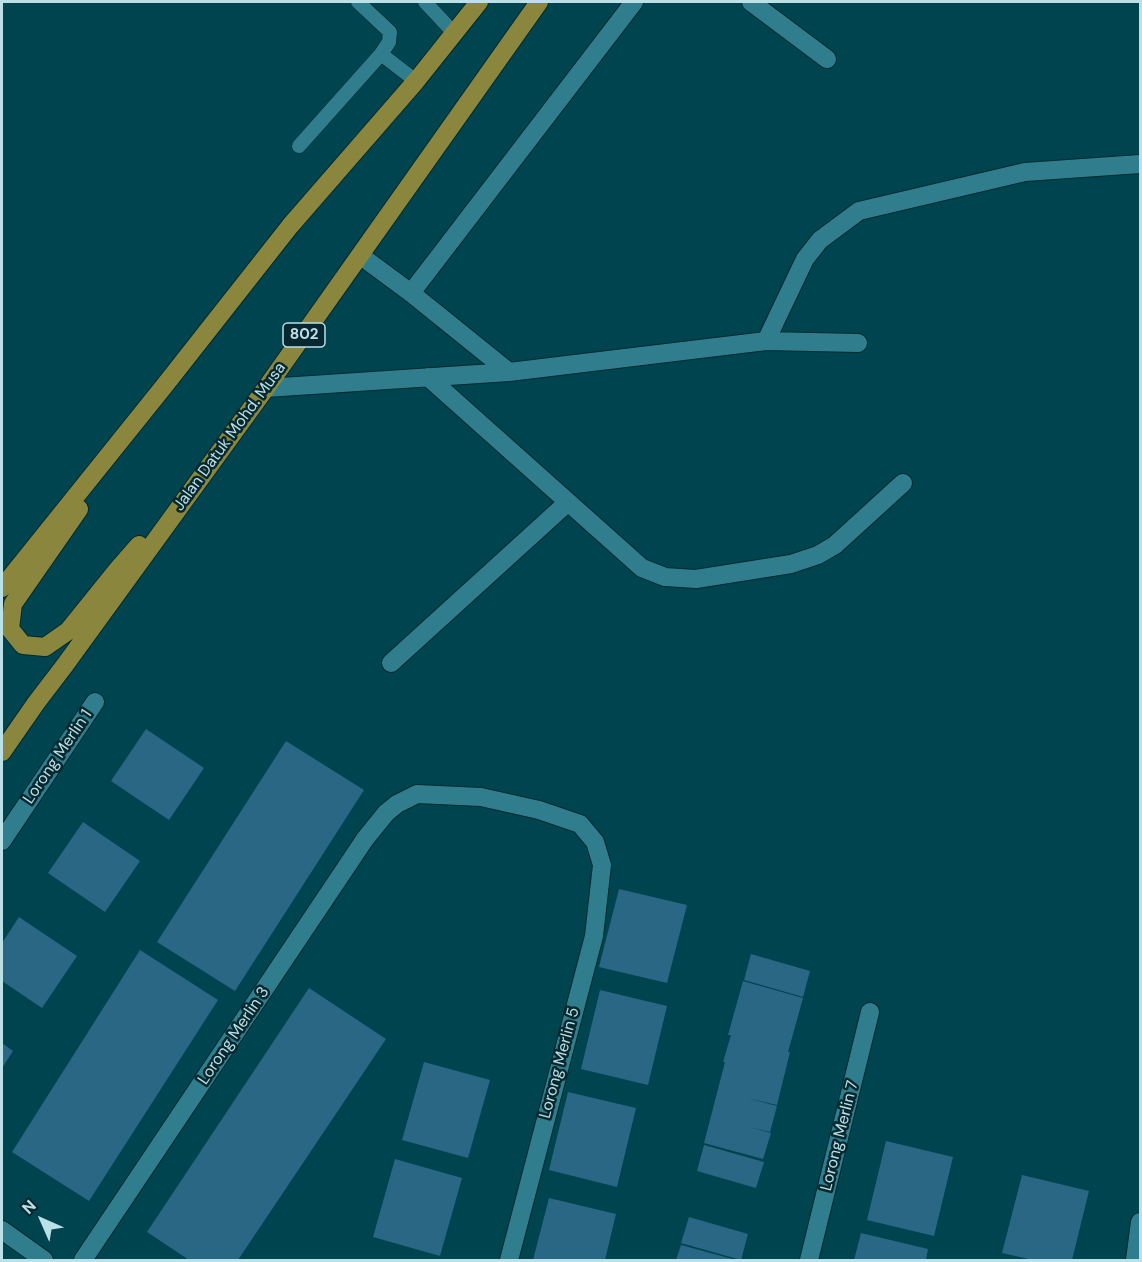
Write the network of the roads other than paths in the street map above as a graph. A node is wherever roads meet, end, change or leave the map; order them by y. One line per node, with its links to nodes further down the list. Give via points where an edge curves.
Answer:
1 (358, 2): 8 (lane, via 390,32)
2 (425, 2): 7 (lane)
3 (479, 2): 7 (highway)
4 (539, 2): 13 (highway, Jalan Datuk Mohd. Musa / 802)
5 (634, 2): 14 (street)
6 (751, 2): 9 (street)
7 (454, 33): 10 (highway)
8 (381, 54): 10 (lane); 11 (lane)
9 (827, 59)
10 (416, 81): 19 (highway, via 290,226)
11 (299, 146)
12 (1140, 164): 15 (street, via 1025,172 859,211 820,240 805,259)
13 (361, 256): 14 (street); 20 (highway, Jalan Datuk Mohd. Musa / 802)
14 (411, 293): 17 (street)
15 (766, 341): 16 (street); 17 (street)
16 (858, 343)
17 (509, 372): 18 (street)
18 (428, 378): 20 (street); 23 (street)
19 (165, 385): 21 (highway, via 13,604 10,629 23,645 45,647 68,631); 24 (highway)
20 (266, 388): 21 (highway, Jalan Datuk Mohd. Musa / 802)
21 (212, 463): 27 (highway, Jalan Datuk Mohd. Musa / 802)
22 (903, 483): 23 (street, via 835,545 818,555 791,564 696,579 665,577 642,568)
23 (567, 503): 25 (street)
24 (2, 588)
25 (391, 663)
26 (95, 702): 28 (street, Lorong Merlin 1)
27 (2, 752)
28 (2, 842)
29 (603, 865): 34 (street, Lorong Merlin 3, via 595,842 580,824 539,810 481,797 417,794 397,804 365,839); 35 (street, Lorong Merlin 5, via 594,936)
30 (870, 1012): 36 (street, Lorong Merlin 7)
31 (1140, 1222): 37 (street)
32 (2, 1230): 33 (street)
33 (44, 1260)
34 (83, 1260)
35 (509, 1260)
36 (809, 1260)
37 (1135, 1260)

